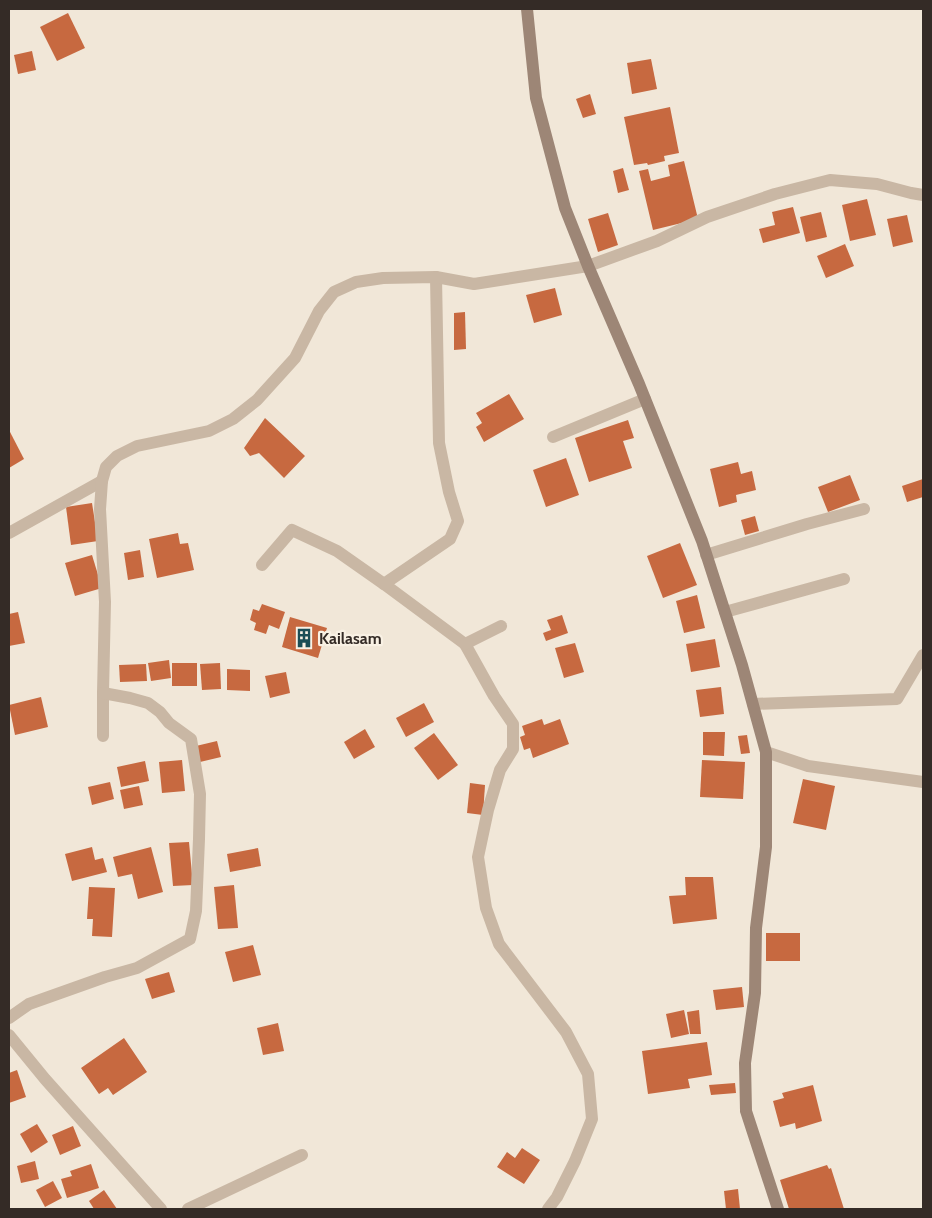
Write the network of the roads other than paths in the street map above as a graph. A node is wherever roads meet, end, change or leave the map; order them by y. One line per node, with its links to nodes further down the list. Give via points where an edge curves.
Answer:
1 (527, 9): 3 (street, via 536,98 565,208)
2 (923, 195): 3 (street, via 877,184 830,180 775,194 707,218 657,241)
3 (588, 266): 4 (street, via 474,284); 5 (street)
4 (436, 277): 7 (street, via 383,278 356,282 334,292 319,311 294,358 257,400 233,419 209,431 137,446 117,456 106,467); 13 (street, via 439,443 458,521 450,539)
5 (645, 399): 6 (street); 10 (street)
6 (553, 437)
7 (102, 481): 9 (street); 18 (street)
8 (864, 509): 10 (street)
9 (9, 534)
10 (706, 555): 14 (street)
11 (262, 566): 13 (street, via 292,530 338,551)
12 (844, 579): 14 (street)
13 (384, 584): 16 (street)
14 (725, 612): 19 (street)
15 (501, 626): 16 (street)
16 (465, 644): 28 (street, via 513,724 513,749 500,770 478,857 486,908 499,944 566,1032 588,1074 592,1119 575,1162)
17 (923, 655): 19 (street, via 896,699)
18 (103, 693): 20 (street); 23 (street, via 148,703 191,739 200,794 200,821 196,911 190,939 137,968 29,1004)
19 (753, 704): 21 (street)
20 (103, 736)
21 (766, 752): 22 (street, via 808,766); 29 (street, via 766,847 756,928 754,993 744,1063 746,1111)
22 (923, 782)
23 (9, 1018)
24 (9, 1035): 26 (street)
25 (302, 1155): 27 (street)
26 (160, 1209)
27 (188, 1209)
28 (548, 1209)
29 (778, 1209)

